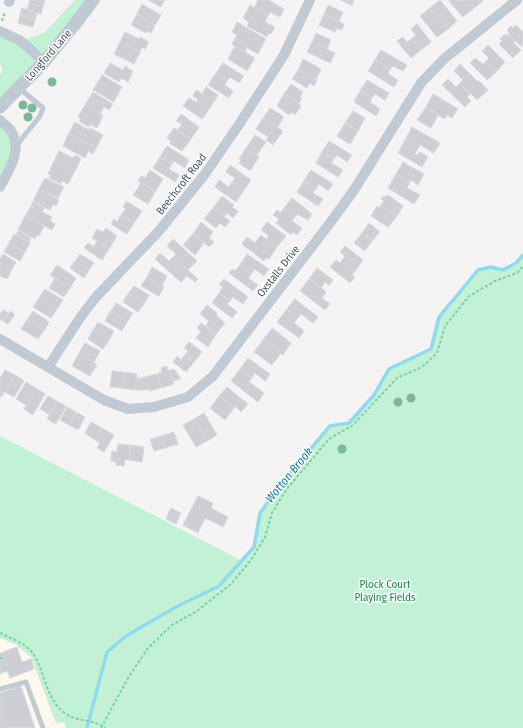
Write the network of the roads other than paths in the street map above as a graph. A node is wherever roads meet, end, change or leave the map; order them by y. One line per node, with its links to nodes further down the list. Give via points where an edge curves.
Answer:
1 (93, 0): 5 (street, Longford Lane)
2 (310, 0): 12 (street, Beechcroft Road, via 284,55 205,174 159,231 96,297)
3 (517, 0): 12 (street, Oxstalls Drive, via 444,58 421,83 354,190 330,223 213,376 188,397 154,407 128,409 104,400)
4 (0, 31): 5 (street, via 21,41)
5 (44, 62): 6 (street, Longford Lane)
6 (19, 88): 7 (street, Longford Lane); 9 (lane, via 43,108 40,116)
7 (0, 107)
8 (0, 120): 9 (street, via 11,131)
9 (16, 146): 10 (street, via 14,161)
10 (0, 187)
11 (0, 339): 12 (street, Oxstalls Drive)
12 (48, 367)
13 (0, 689): 14 (lane, via 26,682)
14 (43, 728)

